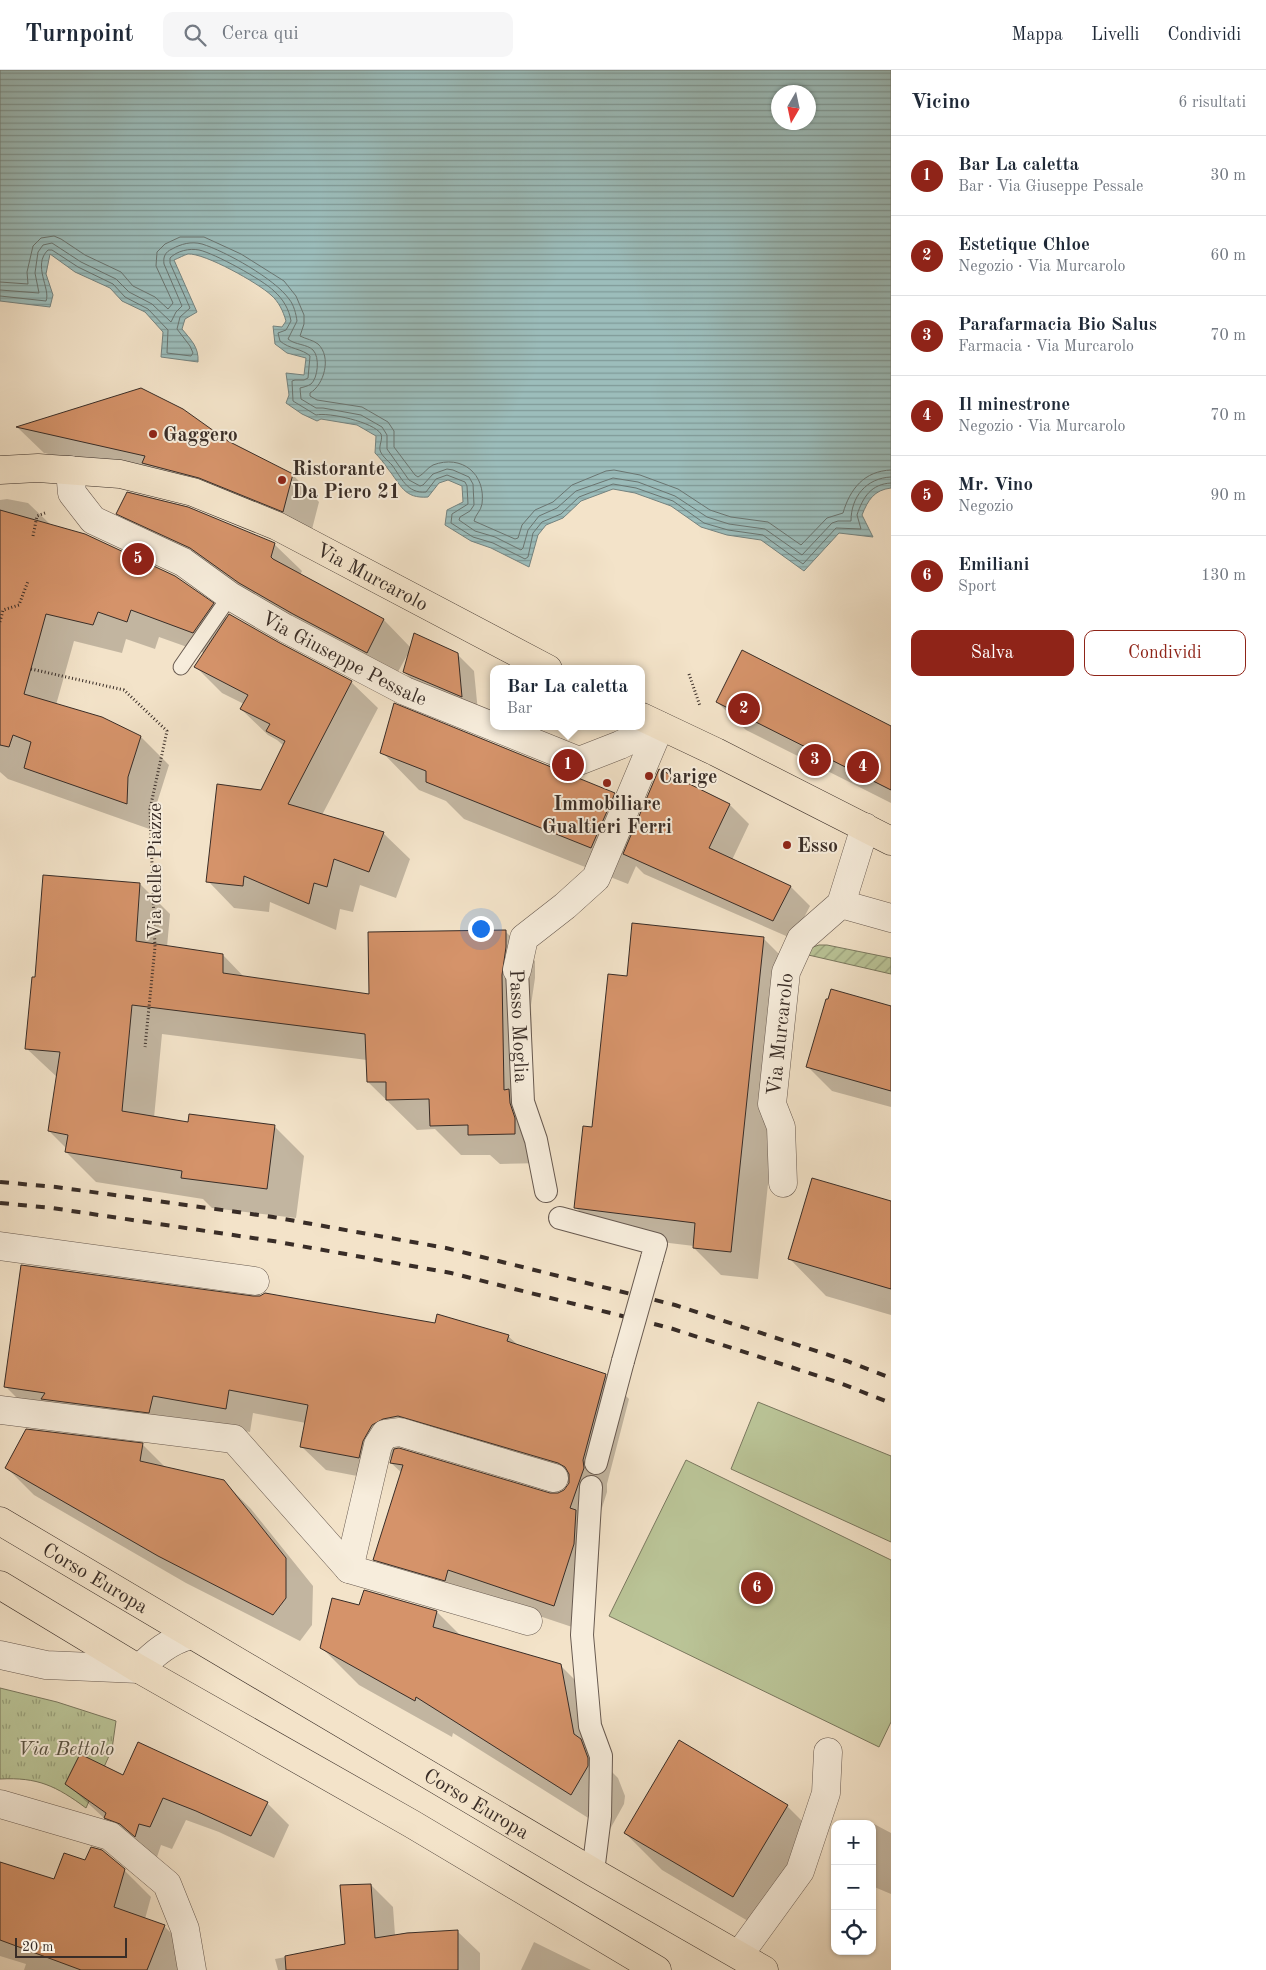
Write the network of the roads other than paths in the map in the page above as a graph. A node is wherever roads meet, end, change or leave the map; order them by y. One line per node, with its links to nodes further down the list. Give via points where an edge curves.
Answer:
1 (0, 470): 2 (main road, Via Murcarolo)
2 (70, 470): 3 (street, Via Giuseppe Pessale, via 72,493 93,520 183,562); 4 (main road, Via Murcarolo, via 120,474 193,492 277,526)
3 (230, 596): 5 (lane); 7 (street, Via Giuseppe Pessale, via 405,691)
4 (540, 665)
5 (181, 666)
6 (651, 721): 10 (main road); 14 (street, Passo Moglia, via 596,878 524,938)
7 (490, 725)
8 (501, 730): 9 (street, Via Giuseppe Pessale, via 578,761 620,745)
9 (639, 730)
10 (865, 827): 11 (main road); 12 (street)
11 (891, 841)
12 (841, 904): 13 (street); 15 (street, Via Murcarolo, via 801,939 786,972 772,1104 781,1127)
13 (891, 918)
14 (517, 970): 16 (street, Passo Moglia, via 523,1102 536,1140)
15 (783, 1182)
16 (546, 1191)
17 (560, 1218): 21 (street, bridge, via 656,1244)
18 (0, 1246): 19 (street)
19 (254, 1281)
20 (0, 1410): 25 (street, via 234,1439)
21 (596, 1463)
22 (554, 1478): 25 (street, via 400,1432 385,1434 378,1445)
23 (591, 1487): 33 (street, via 582,1635 590,1726 601,1756 600,1816)
24 (0, 1521): 28 (main road, Corso Europa)
25 (349, 1569): 27 (street)
26 (0, 1585): 30 (main road)
27 (528, 1621)
28 (191, 1635): 30 (street, via 176,1639 156,1652); 33 (main road, Corso Europa)
29 (0, 1655): 30 (street, via 46,1665)
30 (140, 1669): 36 (main road, via 412,1824)
31 (828, 1752): 34 (street, via 826,1792 800,1871)
32 (0, 1804): 35 (street, via 110,1836 167,1884 185,1929)
33 (593, 1872): 34 (main road, Corso Europa)
34 (739, 1956): 37 (main road, Corso Europa)
35 (192, 1970)
36 (657, 1970)
37 (764, 1970)

